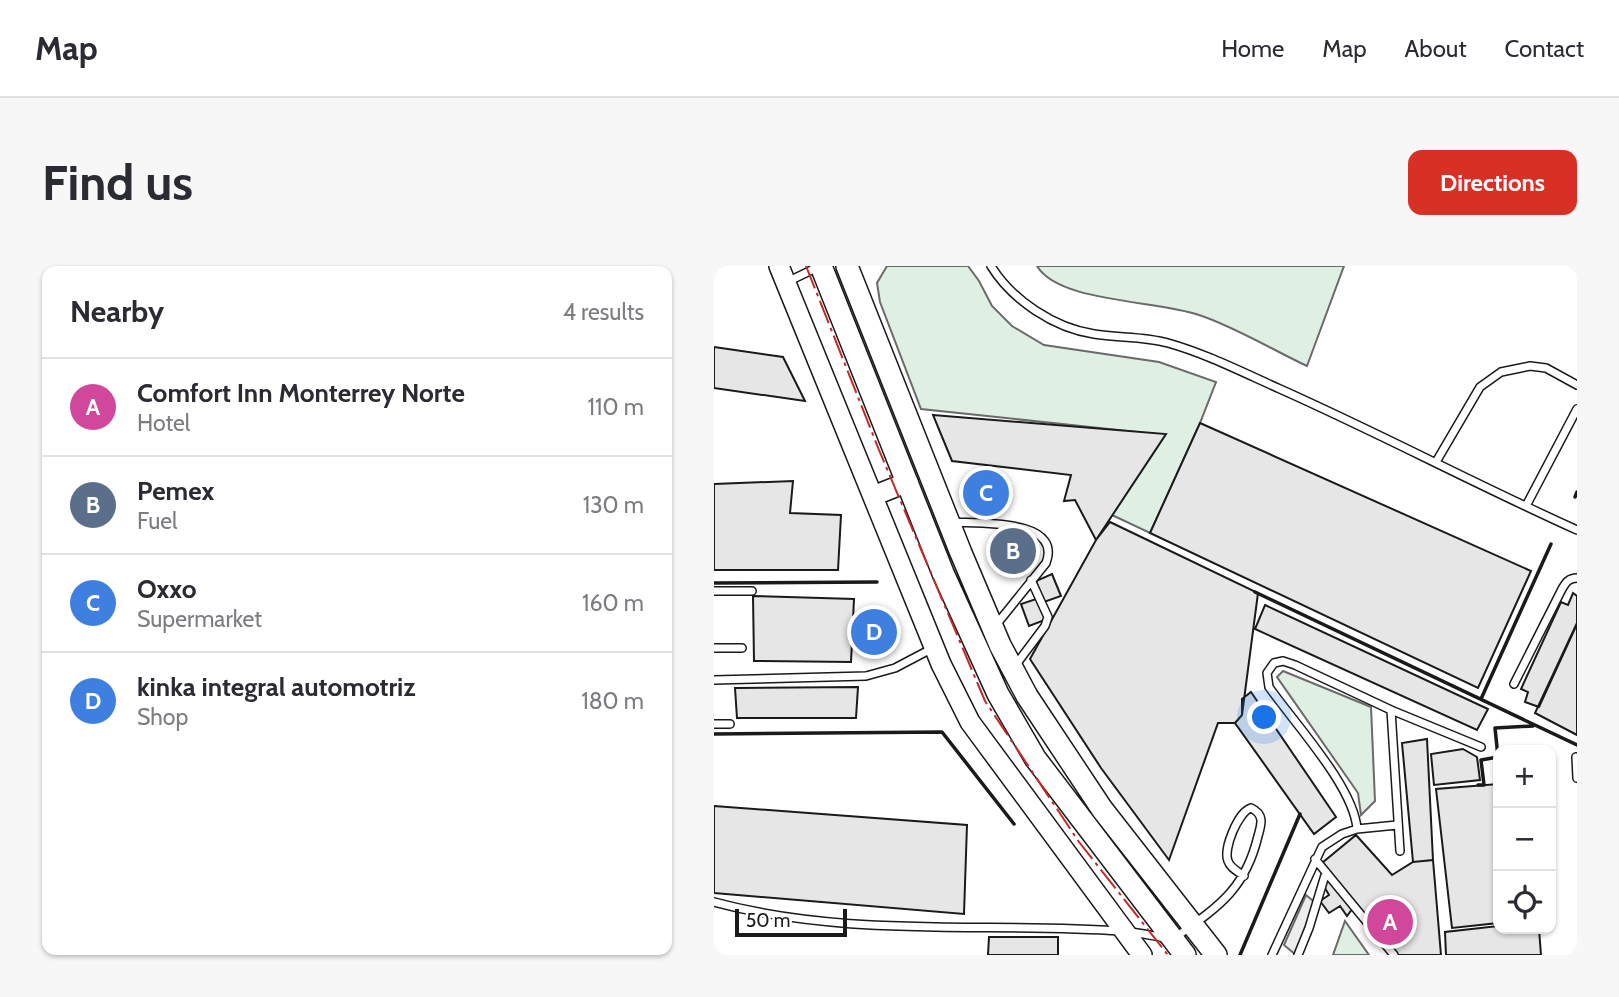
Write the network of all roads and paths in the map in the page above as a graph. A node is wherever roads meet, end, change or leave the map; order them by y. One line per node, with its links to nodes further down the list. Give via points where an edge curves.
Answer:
1 (821, 266): 4 (lane); 8 (main road)
2 (847, 266): 11 (main road)
3 (991, 266): 7 (lane, via 1010,291 1066,326 1092,334 1166,342 1199,354)
4 (783, 274): 9 (street)
5 (1577, 385): 7 (lane, via 1546,368 1501,372 1480,387)
6 (1577, 409): 10 (lane)
7 (1436, 462): 10 (lane)
8 (908, 482): 9 (street); 39 (main road, via 970,634 1014,725)
9 (873, 496): 20 (street)
10 (1526, 506): 12 (lane)
11 (949, 522): 14 (lane, via 1040,534 1048,557); 17 (main road)
12 (1577, 530)
13 (1577, 578): 23 (lane, via 1562,589)
14 (1031, 580): 17 (lane); 21 (lane, via 1048,617)
15 (714, 591): 16 (lane)
16 (752, 591)
17 (993, 628): 21 (main road)
18 (714, 648): 19 (lane)
19 (742, 648)
20 (934, 648): 22 (lane, via 866,677); 38 (street, via 970,722)
21 (1013, 669): 37 (main road, via 1102,809)
22 (714, 680)
23 (1514, 684)
24 (1391, 710): 27 (lane); 30 (lane); 31 (lane, via 1283,661 1274,663 1268,673 1269,687 1351,802)
25 (714, 724): 26 (lane)
26 (730, 724)
27 (1481, 747)
28 (1576, 757): 29 (lane)
29 (1577, 778)
30 (1397, 825): 31 (lane); 32 (lane)
31 (1357, 829): 33 (lane, via 1327,844)
32 (1400, 851)
33 (1315, 859): 34 (lane); 42 (lane)
34 (1326, 872): 43 (lane); 44 (lane)
35 (1244, 876): 35 (lane, via 1261,819 1251,808 1236,824 1227,857); 37 (lane)
36 (714, 902): 38 (lane, via 781,916 895,927)
37 (1193, 925): 39 (lane); 40 (main road)
38 (1131, 932): 39 (lane); 41 (street)
39 (1179, 947)
40 (1213, 954)
41 (1142, 955)
42 (1272, 955)
43 (1298, 955)
44 (1394, 955)

